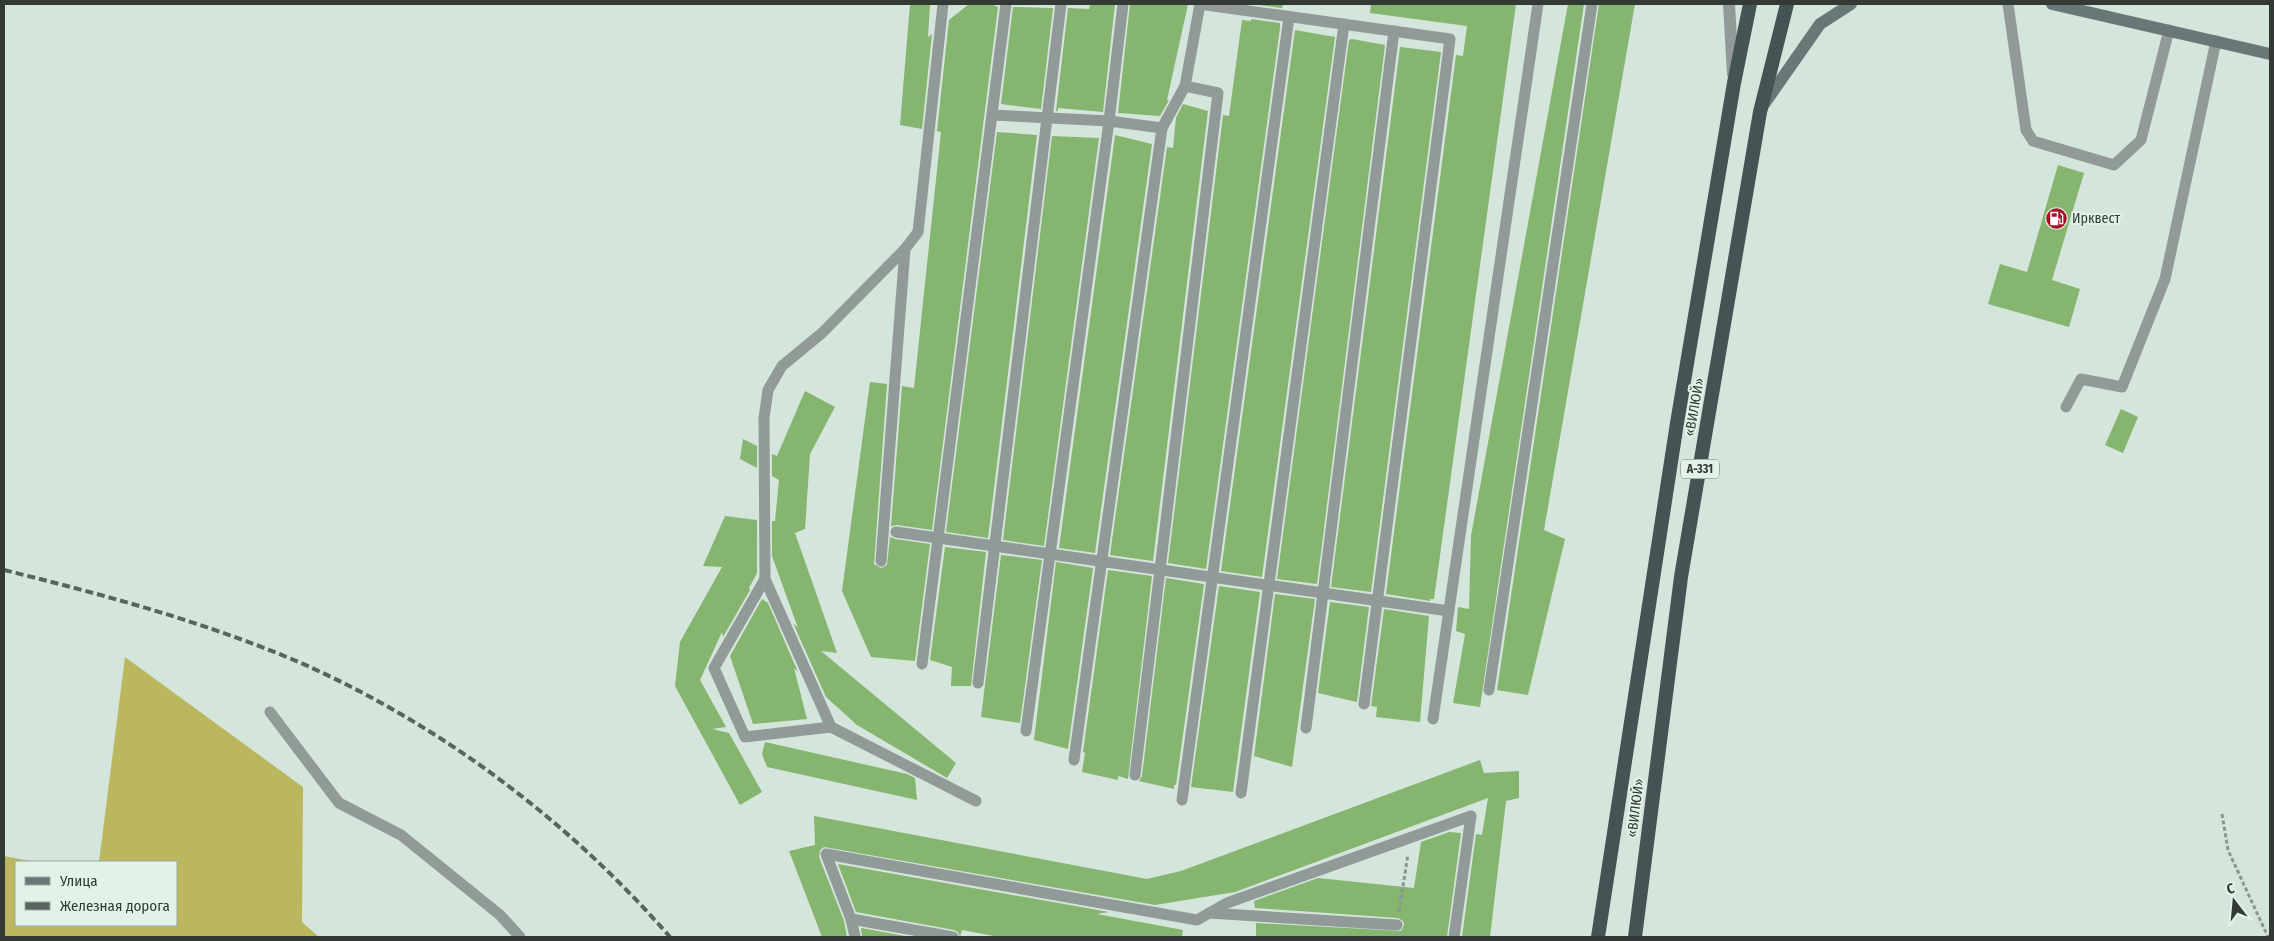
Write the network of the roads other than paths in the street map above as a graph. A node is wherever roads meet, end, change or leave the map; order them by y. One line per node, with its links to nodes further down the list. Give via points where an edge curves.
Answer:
1 (942, 4): 27 (lane, via 918,232)
2 (1006, 4): 23 (lane)
3 (1061, 4): 24 (lane)
4 (1123, 4): 25 (lane)
5 (1200, 4): 14 (lane); 21 (lane)
6 (1538, 4): 41 (lane)
7 (1592, 4): 44 (lane)
8 (1729, 4): 20 (street)
9 (1750, 4): 20 (highway, «ВИЛЮЙ» / А-331)
10 (1787, 4): 22 (highway, «ВИЛЮЙ» / А-331)
11 (1850, 4): 22 (main road, via 1820,24)
12 (2008, 4): 16 (lane, via 2026,130 2033,141 2114,165 2141,140)
13 (2052, 4): 16 (main road)
14 (1289, 17): 15 (lane); 36 (lane)
15 (1344, 24): 17 (lane); 38 (lane)
16 (2169, 30): 18 (main road)
17 (1394, 31): 39 (lane); 40 (lane, via 1450,39)
18 (2216, 41): 19 (main road); 28 (lane, via 2165,279 2122,387 2081,379)
19 (2270, 54)
20 (1734, 83): 63 (highway, «ВИЛЮЙ» / А-331, via 1677,423)
21 (1185, 86): 26 (lane); 35 (lane, via 1218,93)
22 (1760, 112): 64 (highway, «ВИЛЮЙ» / А-331, via 1682,577)
23 (992, 115): 24 (lane); 30 (lane)
24 (1047, 117): 25 (lane); 31 (lane)
25 (1109, 121): 26 (lane); 32 (lane)
26 (1162, 128): 34 (lane)
27 (905, 249): 33 (lane); 37 (lane, via 822,333 782,366 768,390 764,418)
28 (2066, 407)
29 (896, 532): 30 (lane)
30 (938, 538): 31 (lane); 42 (lane)
31 (995, 546): 32 (lane); 43 (lane)
32 (1050, 554): 34 (lane); 50 (lane)
33 (882, 561)
34 (1102, 561): 35 (lane); 51 (lane)
35 (1160, 570): 36 (lane); 52 (lane)
36 (1213, 577): 38 (lane); 54 (lane)
37 (765, 579): 48 (lane); 48 (lane, via 714,668 745,737)
38 (1269, 586): 39 (lane); 53 (lane)
39 (1323, 593): 40 (lane); 49 (lane)
40 (1378, 601): 41 (lane); 45 (lane)
41 (1449, 611): 47 (lane)
42 (922, 664)
43 (978, 684)
44 (1488, 690)
45 (1364, 704)
46 (270, 712): 59 (lane, via 339,803 401,835 500,915)
47 (1433, 719)
48 (831, 726): 55 (lane)
49 (1306, 728)
50 (1026, 731)
51 (1074, 760)
52 (1135, 775)
53 (1241, 793)
54 (1182, 800)
55 (976, 801)
56 (1209, 914): 57 (lane, via 1197,920 826,854); 58 (lane); 62 (lane, via 1227,902 1471,816)
57 (851, 919): 60 (lane); 61 (lane)
58 (1397, 925)
59 (520, 937)
60 (855, 937)
61 (953, 937)
62 (1454, 937)
63 (1598, 937)
64 (1634, 937)

